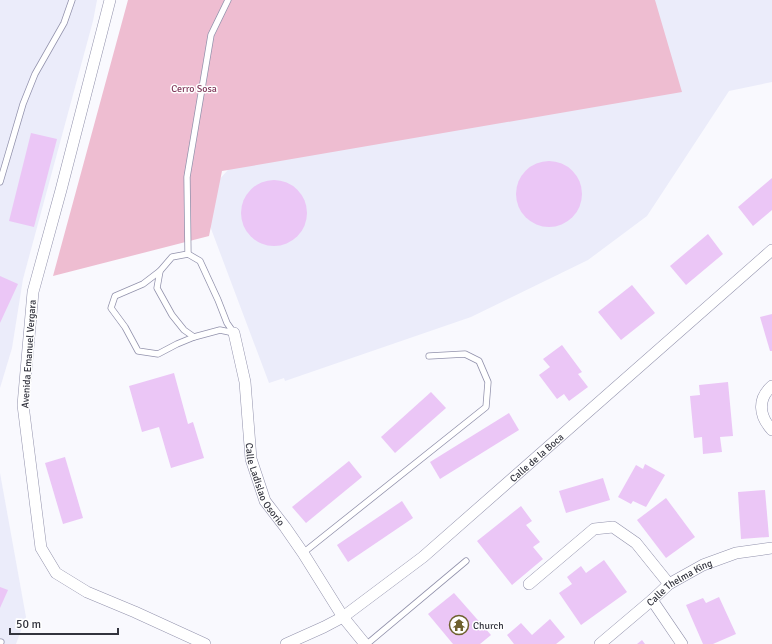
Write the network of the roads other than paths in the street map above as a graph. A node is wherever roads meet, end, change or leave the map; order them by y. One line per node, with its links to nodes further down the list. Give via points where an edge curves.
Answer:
1 (72, 0): 4 (lane, via 64,23 35,74 23,104)
2 (110, 0): 20 (street, Avenida Emanuel Vergara, via 33,292 23,405 41,548 56,573 87,592)
3 (228, 0): 6 (lane, via 211,35 187,177)
4 (0, 182)
5 (772, 250): 19 (street, Calle de la Boca, via 423,557)
6 (188, 254): 7 (lane, via 172,257); 8 (lane, Calle Ladislao Osorio, via 200,261 227,323)
7 (160, 271): 9 (lane, via 157,288 172,315 184,330); 9 (lane, via 144,284 115,296 111,308 138,351 158,354)
8 (234, 333): 9 (lane, via 220,330); 14 (street, Calle Ladislao Osorio, via 245,382 251,458 265,501)
9 (194, 337)
10 (429, 356): 14 (lane, via 465,354 479,361 488,382 486,407)
11 (772, 386): 12 (street, via 763,397 761,406 762,415)
12 (772, 430)
13 (772, 548): 17 (street, Calle Thelma King, via 736,553 703,564)
14 (303, 553): 19 (street, Calle Ladislao Osorio)
15 (466, 560): 22 (lane)
16 (528, 584): 17 (street, via 594,529 613,527 636,543)
17 (669, 584): 18 (street, Calle Thelma King)
18 (652, 600): 23 (street, Calle Thelma King); 24 (street)
19 (343, 617): 21 (street, Calle de la Boca); 22 (street, Calle Ladislao Osorio)
20 (203, 644)
21 (286, 644)
22 (366, 644)
23 (600, 644)
24 (682, 644)

